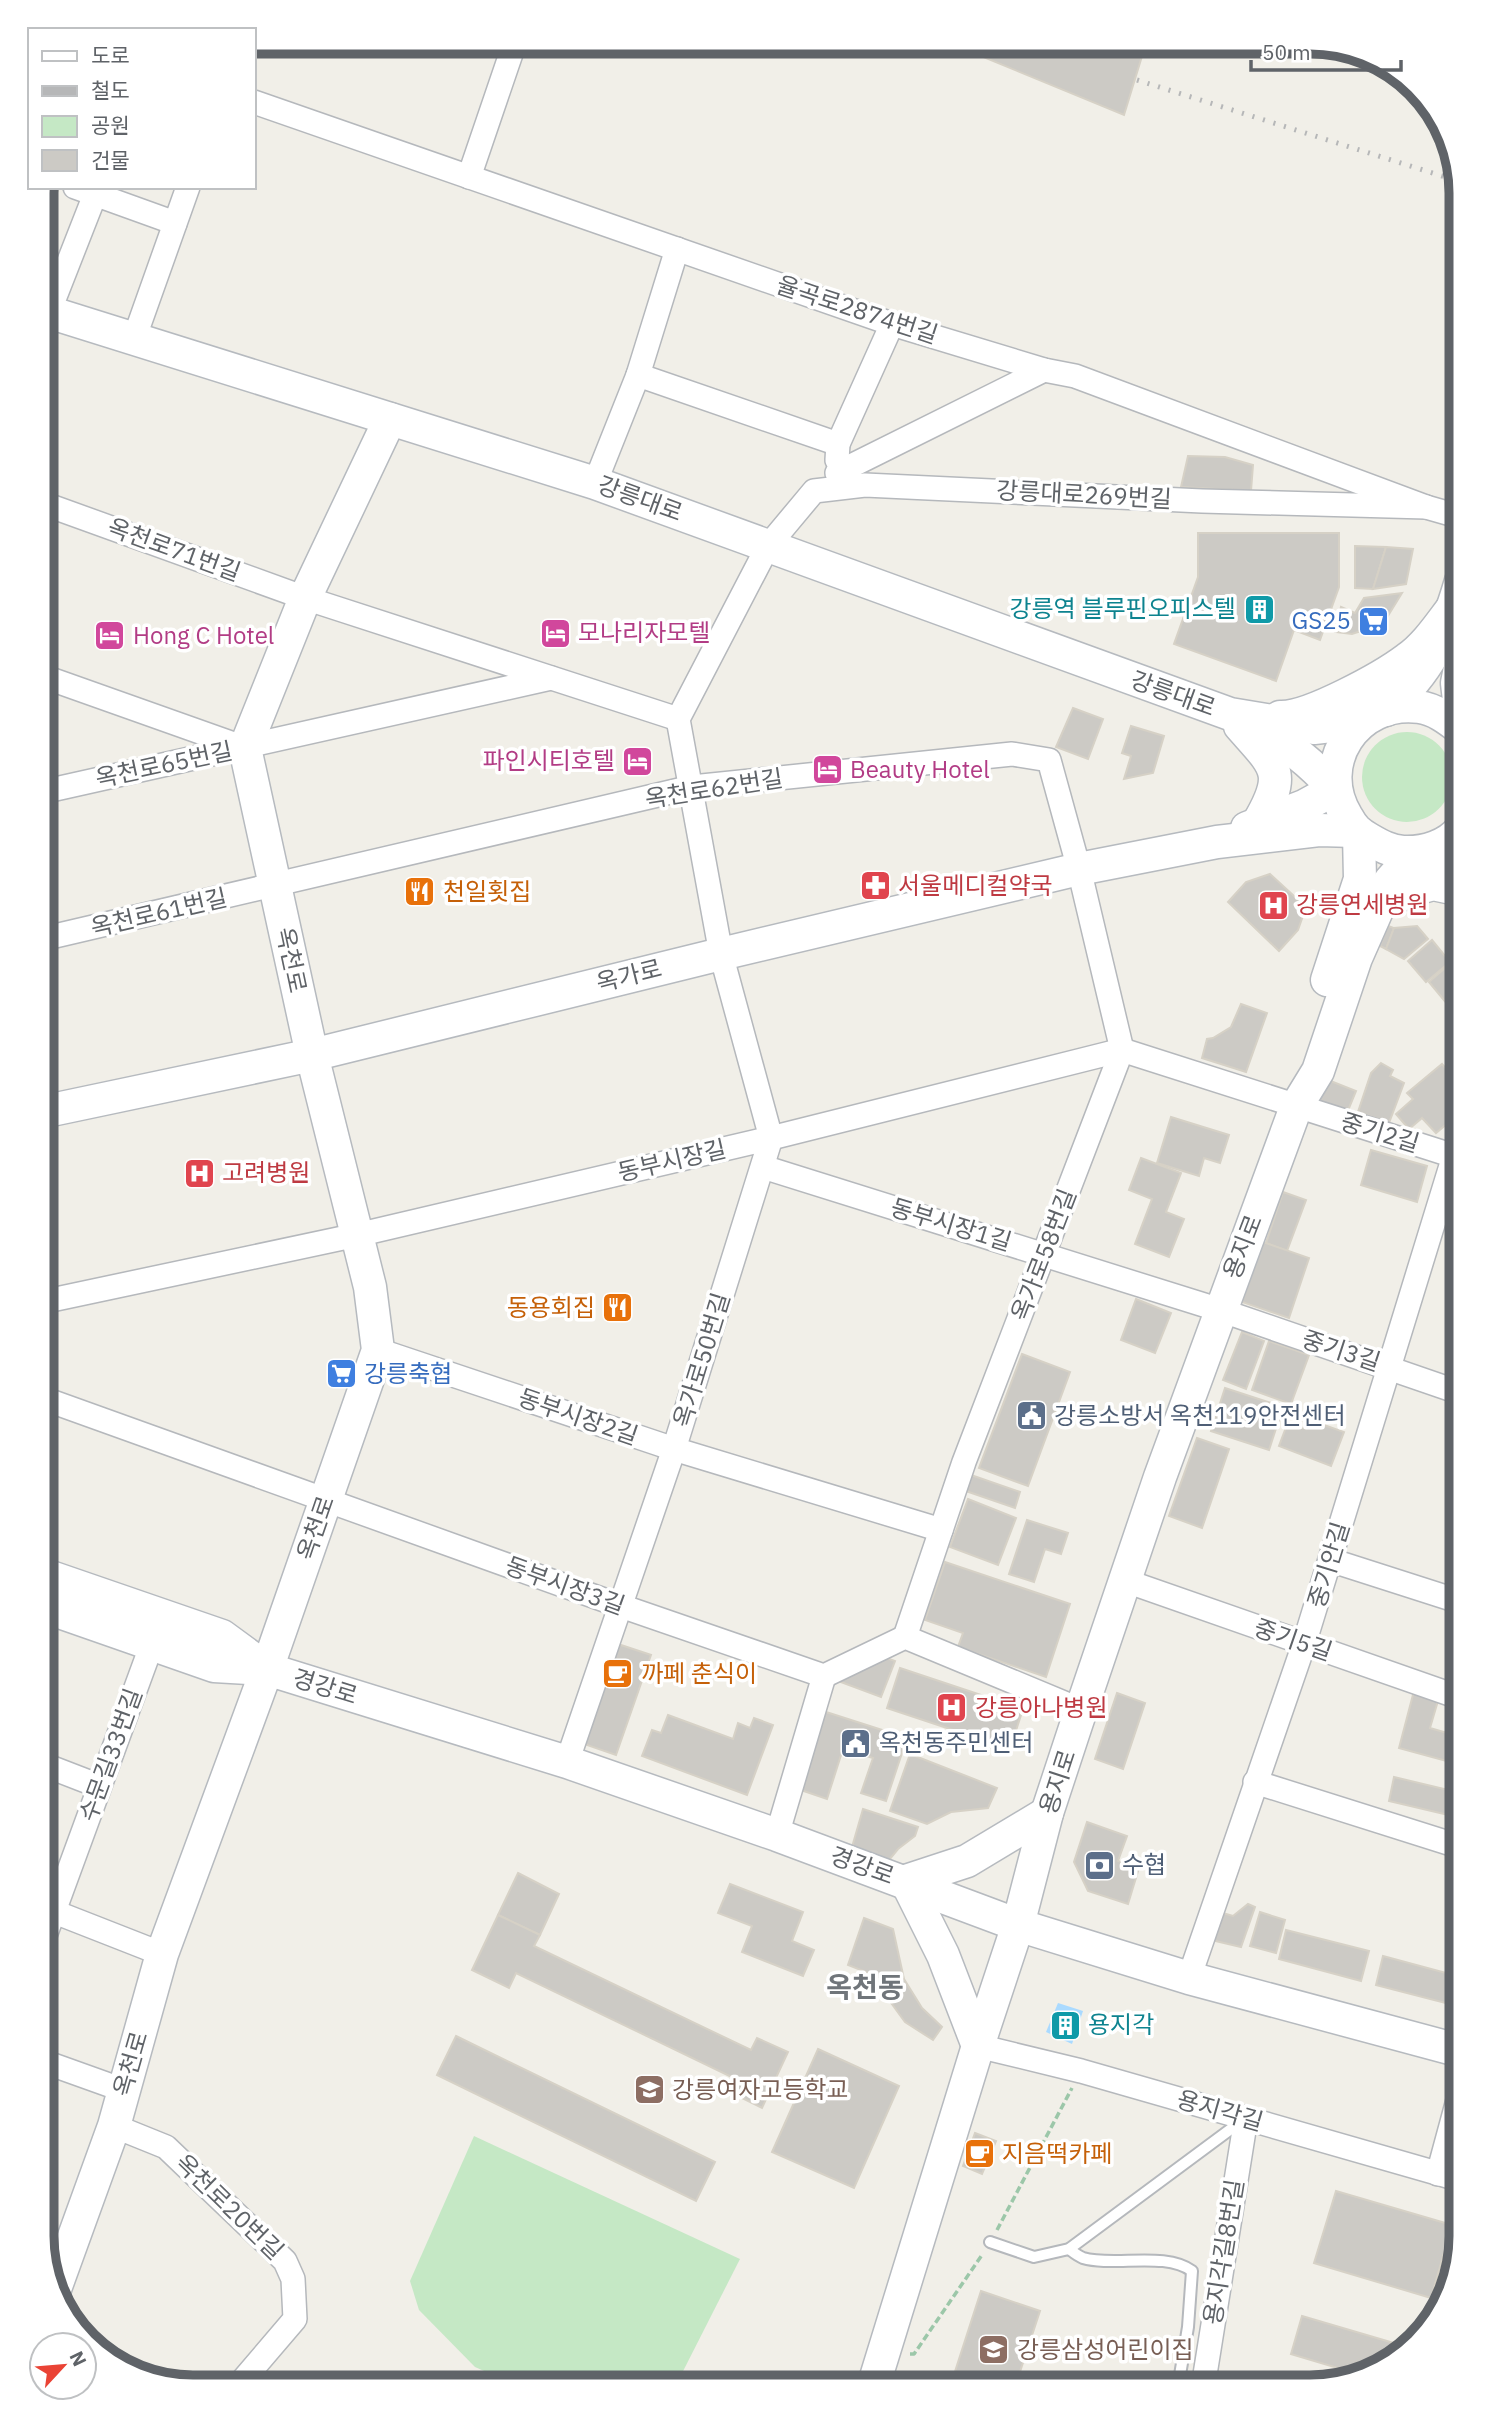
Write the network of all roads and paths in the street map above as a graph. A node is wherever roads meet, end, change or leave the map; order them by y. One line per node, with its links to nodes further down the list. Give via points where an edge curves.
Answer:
1 (511, 54): 3 (street)
2 (256, 103): 3 (street, 율곡로2874번길)
3 (469, 177): 7 (street, 율곡로2874번길)
4 (187, 189): 6 (street)
5 (90, 190): 6 (street); 8 (street)
6 (175, 223): 11 (street)
7 (677, 249): 10 (street, 율곡로2874번길); 13 (street)
8 (55, 286)
9 (55, 314): 11 (street, 강릉대로)
10 (892, 324): 12 (street, 율곡로2874번길); 15 (street)
11 (134, 339): 14 (street, 강릉대로)
12 (1044, 370): 16 (street); 19 (street, 율곡로2874번길, via 1075,376)
13 (638, 375): 15 (street); 17 (street)
14 (390, 419): 17 (street, 강릉대로); 23 (street)
15 (838, 444): 16 (street)
16 (836, 473): 18 (street)
17 (595, 483): 22 (street, 강릉대로)
18 (814, 491): 19 (street, 강릉대로269번길, via 865,485); 22 (street)
19 (1426, 507): 21 (street, 율곡로2874번길)
20 (55, 508): 23 (street, 옥천로71번길)
21 (1449, 514)
22 (768, 546): 29 (street, 강릉대로); 30 (street)
23 (305, 597): 26 (street); 32 (street)
24 (1449, 607): 29 (street, via 1437,629 1409,658 1332,701 1288,717)
25 (1449, 619): 28 (street, via 1425,670 1409,690)
26 (552, 678): 30 (street); 32 (street)
27 (55, 681): 32 (street)
28 (1379, 712): 29 (street, via 1314,729); 31 (street, via 1420,707); 35 (street, via 1352,731 1339,752)
29 (1230, 714): 35 (street, via 1284,742); 36 (street, via 1275,770 1276,788)
30 (678, 719): 33 (street)
31 (1449, 720)
32 (245, 748): 34 (street, 옥천로65번길); 45 (street, 옥천로)
33 (692, 787): 42 (street, 옥천로62번길, via 1012,754 1049,760); 45 (street, 옥천로62번길); 49 (street)
34 (55, 789)
35 (1335, 789): 36 (street); 37 (street)
36 (1258, 823): 40 (street)
37 (1357, 832): 38 (street); 41 (street, via 1391,851); 44 (street, 용지로)
38 (1296, 835): 40 (street); 44 (street, via 1324,837 1340,845)
39 (1449, 838): 41 (street)
40 (1217, 842): 42 (street, 옥가로)
41 (1415, 853): 43 (street); 47 (street, 용지로, via 1390,881)
42 (1079, 869): 49 (street, 옥가로); 50 (street)
43 (1449, 873)
44 (1360, 879): 52 (street, 용지로, via 1302,1062)
45 (275, 886): 48 (street, 옥천로61번길); 51 (street, 옥천로)
46 (1449, 887): 47 (street, via 1433,884)
47 (1381, 904): 52 (street, 용지로, via 1356,958 1318,1071)
48 (55, 936)
49 (721, 954): 51 (street, 옥가로); 54 (street)
50 (1122, 1050): 52 (street); 54 (street, 동부시장길); 59 (street, 옥가로58번길)
51 (312, 1055): 53 (street, 옥가로); 58 (street, 옥천로)
52 (1296, 1107): 55 (street, 중기2길); 61 (street, 용지로)
53 (55, 1108)
54 (771, 1138): 56 (street, 옥가로50번길); 58 (street, 동부시장길)
55 (1449, 1154)
56 (762, 1167): 59 (street, 동부시장1길); 66 (street, 옥가로50번길)
57 (1449, 1187): 63 (street, 중기안길)
58 (357, 1235): 60 (street, 동부시장길); 62 (street, 옥천로, via 370,1287)
59 (1044, 1254): 61 (street, 동부시장1길); 68 (street, 옥가로58번길)
60 (54, 1300)
61 (1220, 1310): 63 (street, 중기3길); 71 (street, 용지로)
62 (377, 1350): 66 (street, 동부시장2길); 67 (street, 옥천로)
63 (1390, 1367): 64 (street, 중기3길); 69 (street, 중기안길)
64 (1449, 1389)
65 (54, 1402): 67 (street, 동부시장3길)
66 (674, 1449): 68 (street, 동부시장2길); 73 (street, 옥가로50번길)
67 (326, 1499): 73 (street, 동부시장3길); 78 (street, 옥천로)
68 (941, 1530): 75 (street, 옥가로58번길)
69 (1330, 1560): 72 (street); 77 (street, 중기안길)
70 (54, 1578): 78 (street, 경강로, via 222,1636)
71 (1126, 1581): 77 (street, 중기5길); 81 (street, 용지로)
72 (1449, 1598)
73 (621, 1606): 79 (street, 동부시장3길); 82 (street, 옥가로50번길)
74 (54, 1610): 76 (street, 경강로)
75 (905, 1637): 79 (street); 81 (street)
76 (152, 1644): 78 (street, 경강로, via 215,1666); 85 (street, 수문길33번길)
77 (1304, 1644): 80 (street, 중기5길); 84 (street, 중기안길)
78 (267, 1669): 82 (street, 경강로); 93 (street, 옥천로)
79 (824, 1676): 87 (street)
80 (1449, 1694)
81 (1081, 1710): 86 (street, 용지로)
82 (567, 1762): 87 (street, 경강로)
83 (54, 1768): 85 (street)
84 (1255, 1782): 88 (street); 94 (street, 중기안길)
85 (99, 1786): 90 (street, 수문길33번길)
86 (1047, 1813): 89 (street, via 967,1861); 92 (street, 용지로)
87 (777, 1835): 89 (street, 경강로)
88 (1449, 1843)
89 (906, 1881): 92 (street, 경강로); 95 (street, via 943,1955)
90 (54, 1892)
91 (54, 1912): 93 (street)
92 (1018, 1925): 94 (street, 경강로); 95 (street, 용지로)
93 (162, 1954): 98 (street, 옥천로)
94 (1189, 1978): 96 (street, 경강로)
95 (978, 2046): 99 (street, 용지각길); 108 (street, 용지로)
96 (1449, 2048)
97 (54, 2065): 98 (street)
98 (124, 2090): 100 (street, 옥천로)
99 (1246, 2118): 102 (street, 용지각길); 105 (lane); 110 (street, 용지각길8번길)
100 (114, 2126): 106 (street, 옥천로); 107 (street, 옥천로20번길, via 166,2147 285,2261 293,2279 295,2319)
101 (1449, 2133): 102 (street)
102 (1438, 2174): 103 (street, 용지각길)
103 (1449, 2177)
104 (990, 2242): 105 (lane, via 1034,2256)
105 (1069, 2249): 109 (lane, via 1083,2258 1140,2260 1192,2271)
106 (60, 2275)
107 (248, 2374)
108 (877, 2375)
109 (1180, 2375)
110 (1205, 2375)

